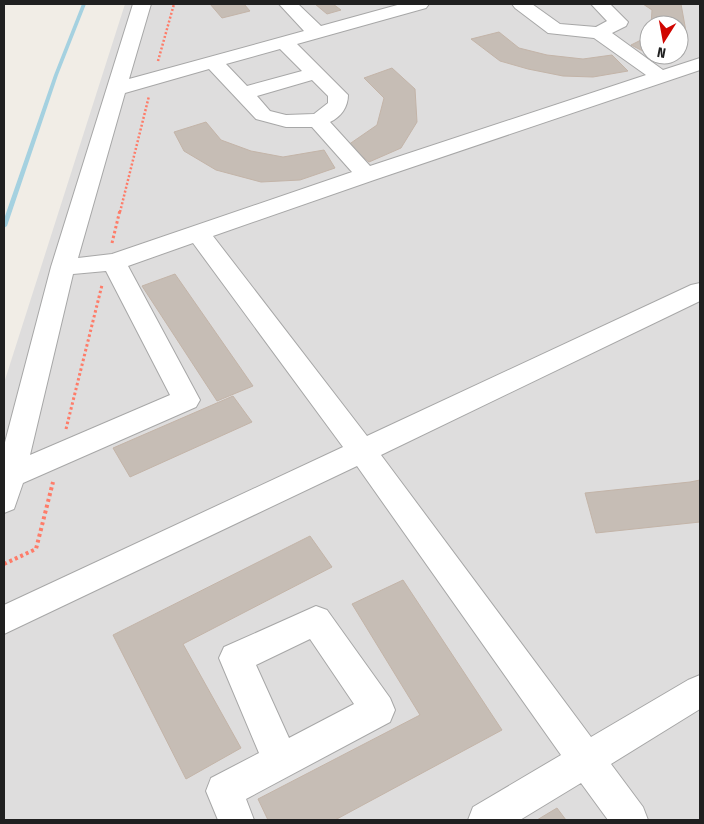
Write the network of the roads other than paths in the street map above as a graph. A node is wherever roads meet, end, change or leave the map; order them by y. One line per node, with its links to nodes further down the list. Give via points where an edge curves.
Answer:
1 (142, 4): 13 (street)
2 (288, 4): 6 (street)
3 (420, 4): 6 (street)
4 (521, 4): 7 (street, via 555,29)
5 (600, 4): 7 (street, via 618,22)
6 (317, 32): 8 (street)
7 (599, 33): 12 (street)
8 (284, 42): 9 (street); 11 (street)
9 (213, 62): 13 (street); 14 (street)
10 (700, 64): 12 (street)
11 (315, 73): 14 (street); 15 (street, via 338,95 338,104 328,116)
12 (661, 77): 16 (street)
13 (116, 89): 19 (street)
14 (244, 94): 15 (street, via 263,115 271,119 293,122)
15 (317, 120): 16 (street)
16 (366, 175): 17 (street)
17 (198, 234): 18 (street); 21 (street)
18 (111, 263): 19 (street); 22 (street, via 186,400 59,455)
19 (63, 267): 22 (street)
20 (700, 291): 21 (street)
21 (362, 451): 23 (street); 25 (street)
22 (7, 489)
23 (4, 620)
24 (700, 691): 25 (street)
25 (585, 760): 28 (street); 29 (street)
26 (280, 762): 27 (street, via 224,790)
27 (236, 820)
28 (486, 820)
29 (630, 820)

